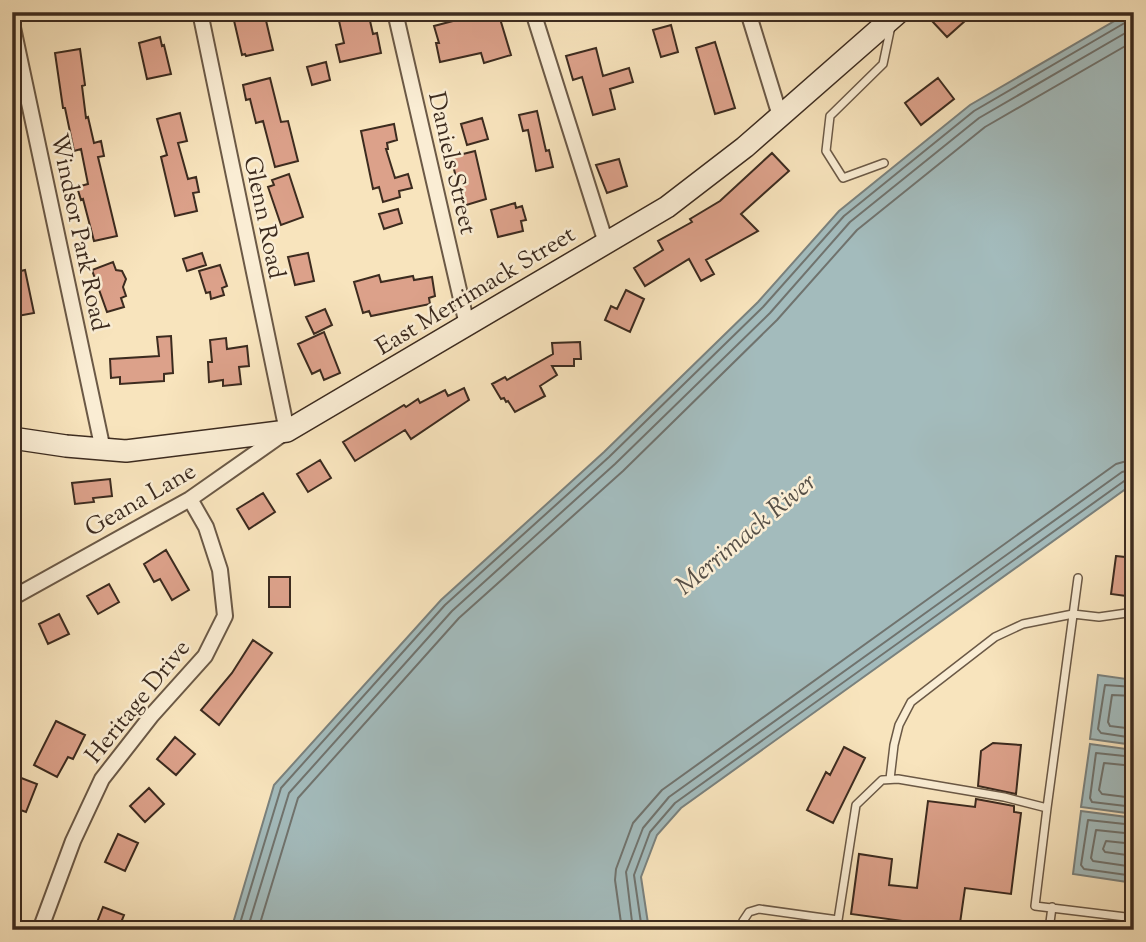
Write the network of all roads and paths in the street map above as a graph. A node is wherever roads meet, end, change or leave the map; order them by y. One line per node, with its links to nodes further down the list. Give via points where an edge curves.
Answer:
1 (200, 12): 11 (street, Glenn Road)
2 (395, 12): 10 (street, Daniels Street)
3 (533, 12): 9 (street)
4 (748, 12): 7 (street)
5 (896, 15): 7 (street, East Merrimack Street); 8 (lane, via 883,64 830,116 826,151 843,178)
6 (12, 23): 13 (street, Windsor Park Road)
7 (780, 116): 9 (street, East Merrimack Street, via 667,207)
8 (884, 163)
9 (606, 243): 10 (street, East Merrimack Street)
10 (467, 325): 11 (street, East Merrimack Street)
11 (287, 431): 13 (street, East Merrimack Street); 14 (street, Geana Lane)
12 (12, 438): 13 (street, East Merrimack Street)
13 (103, 450)
14 (190, 499): 16 (street, Geana Lane); 23 (street, Heritage Drive, via 220,570 225,616 205,656 102,779)
15 (1078, 578): 18 (lane)
16 (12, 598)
17 (1134, 612): 18 (lane, via 1099,617)
18 (1073, 614): 19 (lane, via 1023,624 995,637 911,702 899,725); 20 (lane)
19 (890, 779): 20 (lane); 24 (lane, via 872,787 856,805 838,920 759,909 749,912)
20 (1046, 808): 21 (lane, via 1035,906)
21 (1052, 907): 22 (lane); 25 (lane)
22 (1134, 918)
23 (40, 930)
24 (742, 930)
25 (1049, 930)

